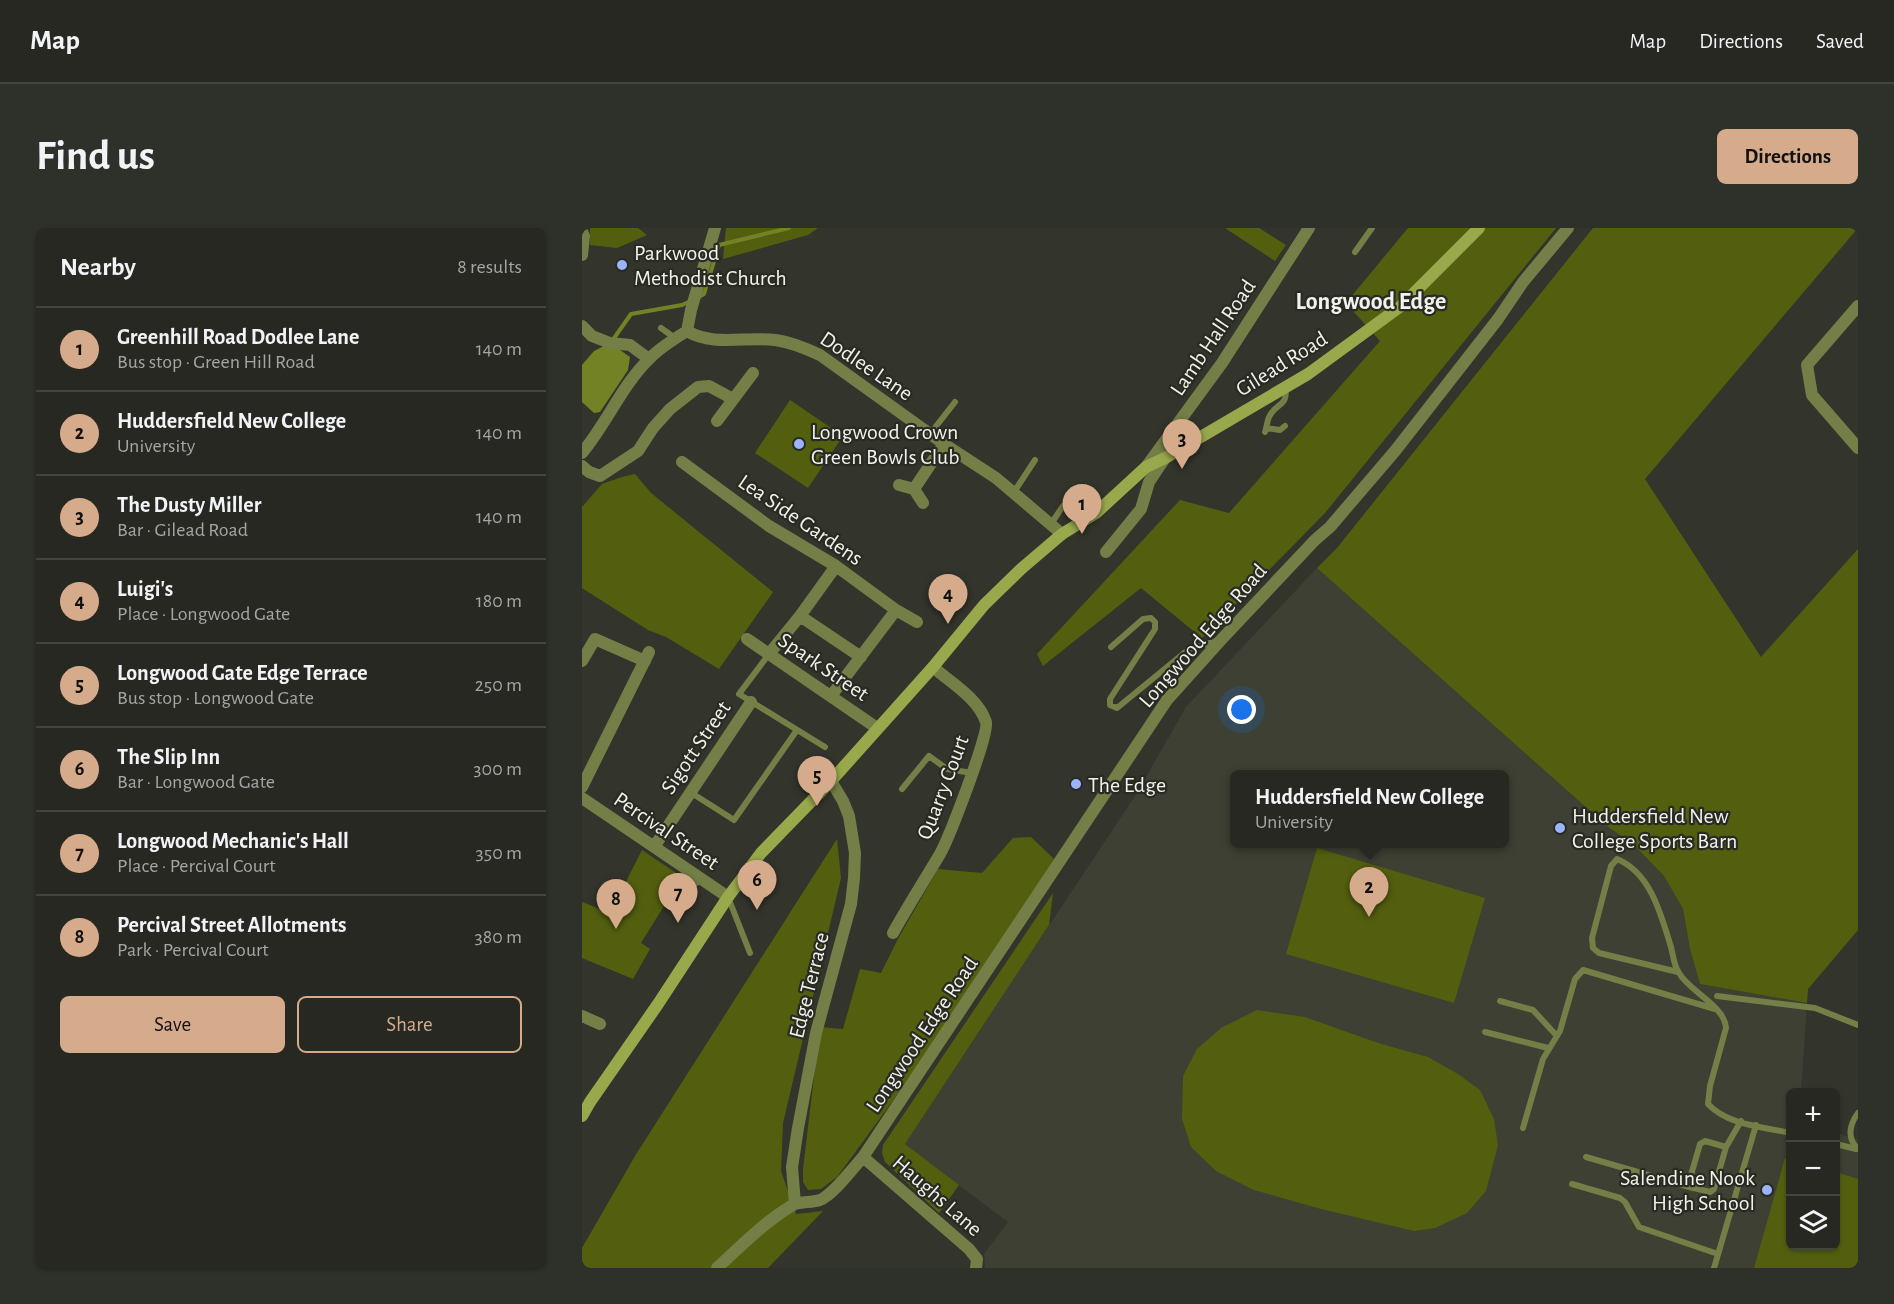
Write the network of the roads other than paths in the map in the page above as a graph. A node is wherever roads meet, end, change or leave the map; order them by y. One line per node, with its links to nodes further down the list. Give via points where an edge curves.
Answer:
1 (1308, 228): 29 (street, Lamb Hall Road, via 1222,363)
2 (1372, 228): 7 (lane)
3 (1479, 228): 16 (street, Gilead Road, via 1401,306)
4 (1568, 228): 43 (street, Longwood Edge Road, via 1388,460 1330,527)
5 (713, 230): 12 (street, via 691,310)
6 (582, 232): 8 (street)
7 (1355, 252)
8 (582, 255)
9 (1858, 306): 23 (street, via 1807,365 1812,395)
10 (582, 326): 14 (street, via 591,336 630,345)
11 (662, 328): 13 (lane)
12 (692, 334): 13 (street); 21 (street, Dodlee Lane, via 716,340 775,340 797,345 820,355)
13 (675, 338): 14 (street)
14 (649, 359): 24 (street)
15 (753, 373): 17 (street)
16 (1285, 387): 20 (lane, via 1285,401 1269,416 1266,430); 25 (street, Gilead Road)
17 (733, 399): 19 (street); 28 (street, via 709,386 698,387 670,409 638,451 620,464 600,476)
18 (955, 402): 21 (lane)
19 (717, 421)
20 (1285, 426)
21 (930, 434): 22 (street, Dodlee Lane)
22 (944, 444): 31 (street); 32 (street, Dodlee Lane)
23 (1858, 448)
24 (582, 453)
25 (1165, 458): 29 (street, Gilead Road); 37 (street, via 1149,482 1141,509)
26 (1035, 460): 32 (lane)
27 (682, 462): 38 (street, Lea Side Gardens, via 769,526)
28 (582, 466)
29 (1146, 467): 34 (street, Gilead Road)
30 (899, 485): 31 (street)
31 (914, 489): 33 (street)
32 (1014, 492): 35 (street, Dodlee Lane)
33 (923, 503)
34 (1096, 513): 35 (lane, via 1071,503 1063,506); 36 (street, Gilead Road)
35 (1051, 525): 36 (street, Dodlee Lane)
36 (1062, 534): 48 (street, Gilead Road, via 984,606)
37 (1106, 552)
38 (836, 566): 39 (street, Lea Side Gardens); 40 (street)
39 (896, 610): 41 (street, Lea Side Gardens); 46 (street)
40 (800, 616): 45 (street); 46 (street)
41 (917, 622)
42 (747, 639): 45 (street, Spark Street)
43 (1220, 640): 44 (lane, via 1189,649 1117,708 1110,705 1110,699 1155,629 1155,622 1143,618); 86 (street, Longwood Edge Road, via 1167,700)
44 (1111, 648)
45 (769, 654): 49 (street, Spark Street); 50 (lane, via 738,694)
46 (861, 657): 49 (street)
47 (582, 661): 56 (street, via 595,639 647,657)
48 (933, 667): 51 (street, Gilead Road); 54 (street, Quarry Court, via 980,707 987,725)
49 (831, 696): 51 (street, Spark Street)
50 (751, 702): 52 (lane); 58 (street, Sigott Street)
51 (877, 728): 55 (street, Gilead Road)
52 (797, 730): 53 (lane); 58 (lane, via 734,820)
53 (825, 747)
54 (972, 773): 57 (lane, via 947,769 929,756); 64 (street, Quarry Court, via 941,852)
55 (831, 781): 62 (street, Gilead Road, via 761,853); 89 (street, Edge Terrace, via 849,816 855,853 854,878 851,904 816,1033 798,1128 792,1167)
56 (582, 787)
57 (902, 789)
58 (689, 792): 60 (street, Sigott Street)
59 (582, 798): 60 (street, Percival Street)
60 (654, 847): 61 (street, Percival Street)
61 (697, 876): 62 (street, Percival Street); 63 (street)
62 (728, 897): 65 (lane); 77 (street, Gilead Road)
63 (677, 906)
64 (893, 933)
65 (750, 953)
66 (1678, 972): 66 (lane, via 1650,892 1636,870 1617,859 1611,866 1592,938 1593,948); 69 (lane)
67 (1717, 996): 72 (lane, via 1815,1008)
68 (1500, 1001): 74 (lane, via 1533,1010)
69 (1718, 1010): 74 (lane, via 1582,970 1575,979); 78 (lane, via 1726,1028 1708,1104 1715,1112)
70 (582, 1016): 71 (street)
71 (600, 1024)
72 (1858, 1025)
73 (1485, 1032): 75 (lane)
74 (1557, 1036): 75 (lane)
75 (1548, 1048): 80 (lane)
76 (1858, 1113): 84 (lane, via 1850,1130)
77 (582, 1116)
78 (1741, 1121): 79 (lane); 83 (lane)
79 (1756, 1125): 81 (lane); 90 (lane)
80 (1523, 1128)
81 (1786, 1132)
82 (1840, 1145): 84 (lane)
83 (1726, 1147): 88 (lane, via 1714,1189 1710,1192); 88 (lane, via 1705,1141 1700,1144 1689,1182)
84 (1857, 1149)
85 (1586, 1156): 88 (lane)
86 (863, 1157): 89 (street, Longwood Edge Road, via 823,1199); 92 (street, Haughs Lane, via 969,1249 977,1259)
87 (1572, 1184): 90 (lane, via 1620,1198 1639,1227)
88 (1694, 1188)
89 (795, 1203): 91 (street)
90 (1718, 1254): 93 (lane)
91 (717, 1268)
92 (976, 1268)
93 (1714, 1268)

